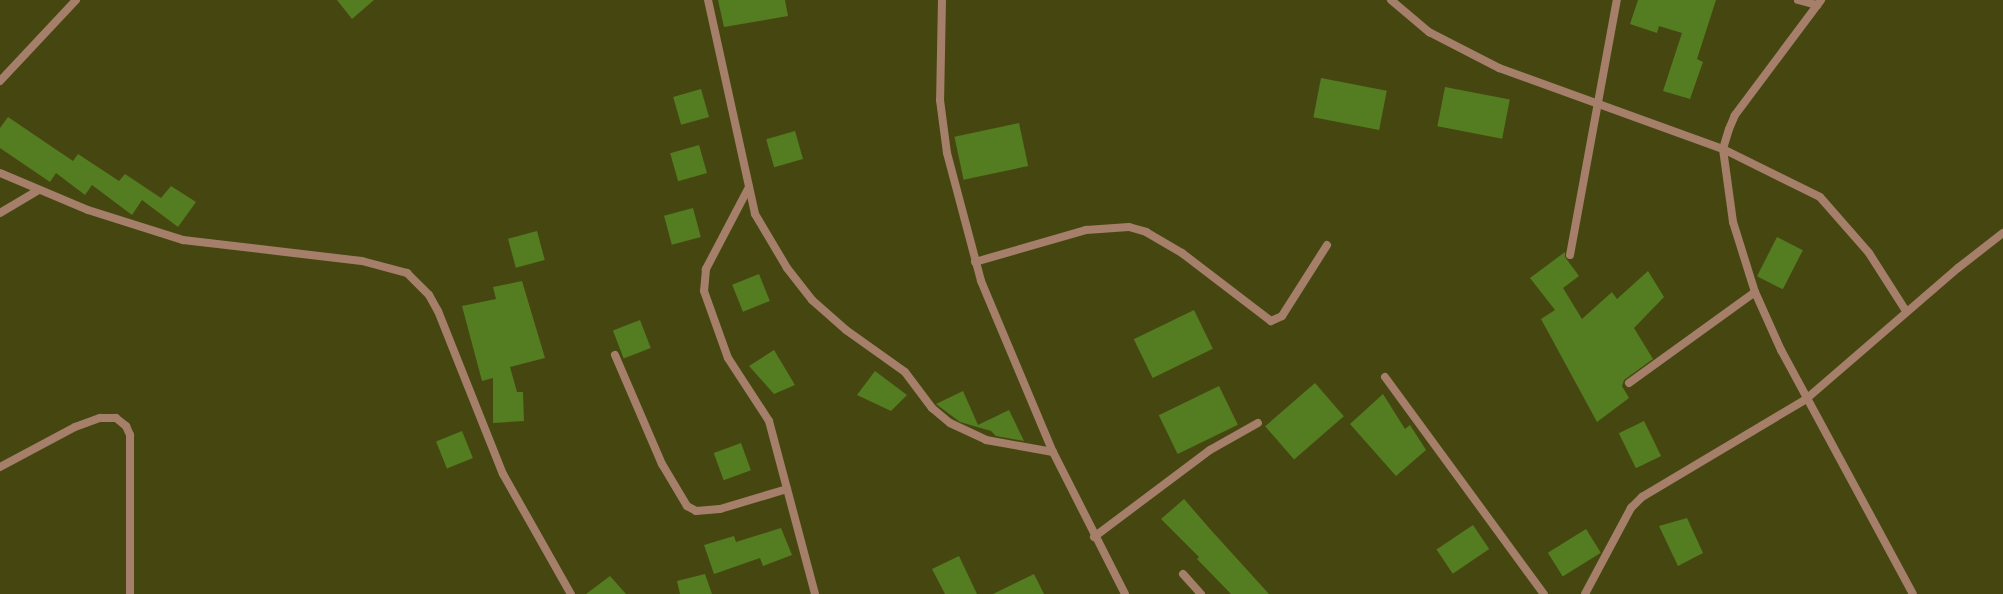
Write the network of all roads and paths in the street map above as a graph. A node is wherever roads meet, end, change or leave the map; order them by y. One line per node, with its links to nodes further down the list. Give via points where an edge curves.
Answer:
1 (76, 0): 8 (street)
2 (708, 0): 12 (street)
3 (942, 0): 18 (street, via 940,100 948,160)
4 (1391, 0): 9 (street, via 1408,18 1436,36 1499,68)
5 (1617, 0): 9 (street)
6 (1798, 0): 7 (street)
7 (1819, 3): 10 (street, via 1735,115)
8 (0, 81)
9 (1598, 105): 10 (street); 17 (street)
10 (1723, 149): 19 (street, via 1737,239); 20 (street, via 1820,197 1869,253)
11 (0, 173): 13 (street)
12 (749, 187): 26 (street, via 755,214 787,268 812,300 846,330 905,372 938,414 986,440); 28 (street, via 706,269 704,291 728,358 769,421)
13 (37, 191): 14 (street); 32 (street, via 183,240 362,261 407,273 429,294 438,311 503,474)
14 (0, 213)
15 (2003, 233): 20 (street)
16 (1327, 245): 18 (street, via 1282,316 1271,321 1182,253 1146,232 1129,227 1086,230)
17 (1570, 255)
18 (975, 262): 26 (street, via 1000,330)
19 (1755, 292): 23 (street); 24 (street)
20 (1906, 311): 24 (street)
21 (615, 355): 28 (street, via 662,464 687,506 696,511 720,509)
22 (1385, 377): 36 (street)
23 (1629, 383)
24 (1805, 400): 37 (street, via 1642,497 1624,519); 38 (street)
25 (1258, 423): 29 (street, via 1210,450)
26 (1053, 452): 29 (street)
27 (0, 468): 31 (street, via 87,422 116,418 126,426 130,435)
28 (787, 488): 33 (street)
29 (1094, 537): 34 (street)
30 (1183, 574): 35 (street)
31 (130, 594)
32 (571, 594)
33 (815, 594)
34 (1125, 594)
35 (1201, 594)
36 (1544, 594)
37 (1585, 594)
38 (1913, 594)

